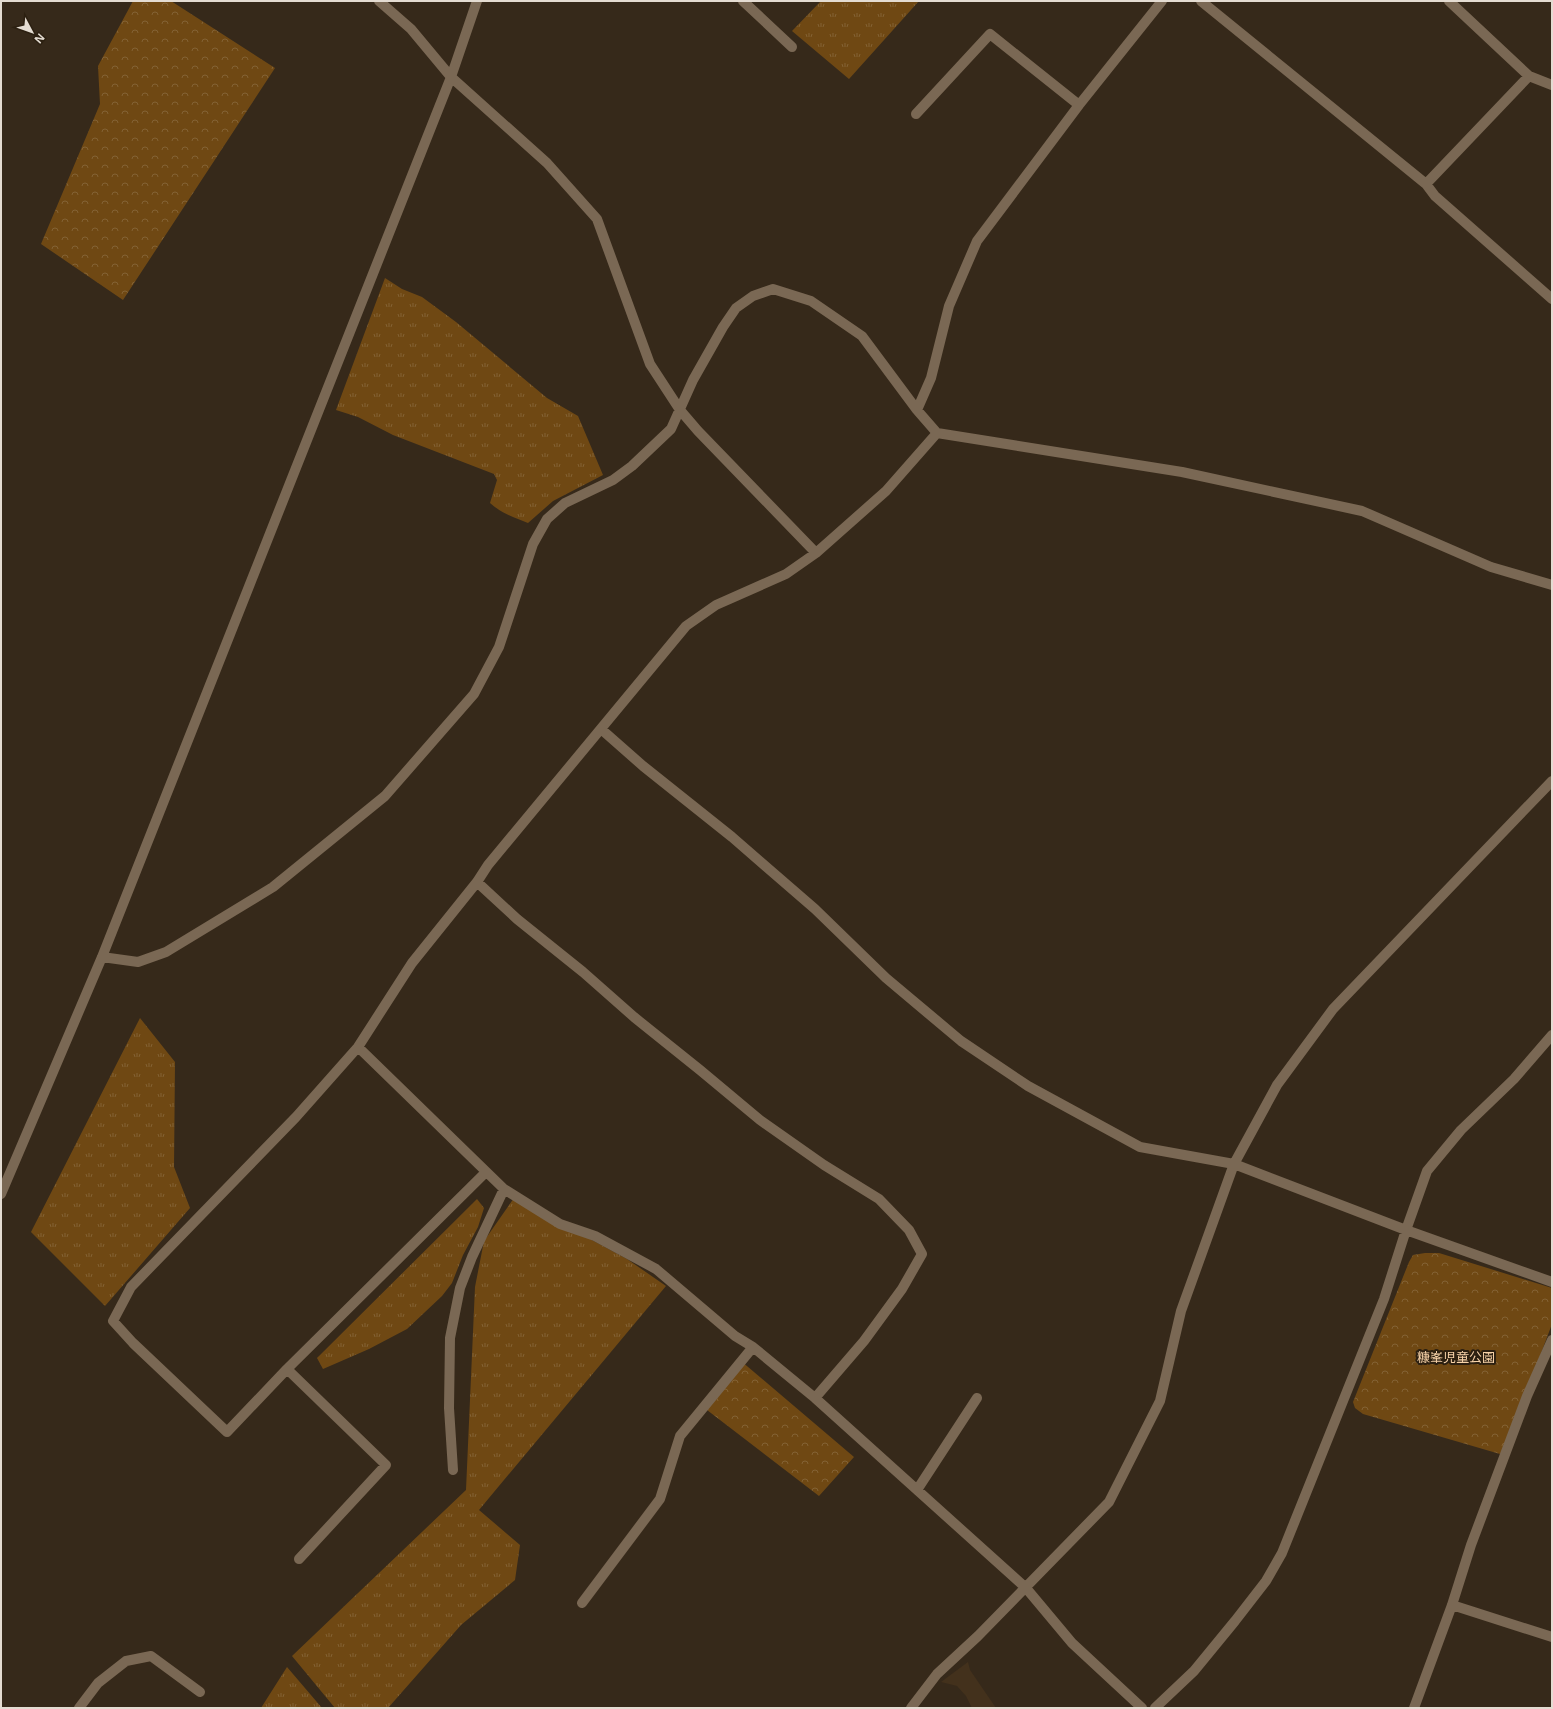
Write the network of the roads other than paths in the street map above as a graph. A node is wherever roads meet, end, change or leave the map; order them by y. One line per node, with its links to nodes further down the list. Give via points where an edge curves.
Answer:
1 (379, 1): 9 (street, via 411,29)
2 (477, 1): 9 (street)
3 (743, 1): 7 (street)
4 (1162, 1): 11 (street)
5 (1201, 1): 13 (street)
6 (1449, 1): 8 (street)
7 (792, 46)
8 (1529, 76): 10 (street); 13 (street)
9 (451, 77): 15 (street, via 547,163 597,218 650,364); 23 (street)
10 (1552, 85)
11 (1079, 105): 12 (street, via 990,34); 16 (street, via 977,242 949,306 930,378)
12 (916, 114)
13 (1426, 184): 14 (street, via 1435,196)
14 (1552, 299)
15 (680, 410): 16 (street, via 693,380 736,308 753,296 773,290 811,301 862,336); 18 (street); 23 (street, via 671,429 632,466 613,480 565,502 547,518 533,544 499,647 474,694 385,796 273,887 166,952 138,962)
16 (917, 410): 17 (street)
17 (937, 433): 18 (street, via 886,491); 19 (street, via 1182,472 1362,511 1491,566)
18 (816, 553): 20 (street, via 786,574 716,605 686,626)
19 (1552, 585)
20 (601, 729): 22 (street, via 488,865); 26 (street, via 815,908 886,978 961,1041 1028,1086 1140,1146)
21 (1552, 780): 26 (street, via 1333,1009 1277,1085)
22 (477, 882): 25 (street, via 412,963); 35 (street, via 517,919 760,1120 824,1165 879,1199 909,1230 922,1254 902,1289 864,1341)
23 (102, 957): 29 (street)
24 (1552, 1035): 30 (street, via 1514,1079 1461,1130 1427,1171)
25 (358, 1048): 27 (street); 34 (street, via 290,1123 131,1287 113,1320 133,1343 227,1432)
26 (1234, 1164): 30 (street); 40 (street, via 1181,1311 1160,1401 1109,1502)
27 (486, 1172): 28 (street); 34 (street)
28 (504, 1189): 33 (street, via 560,1224 595,1236 656,1269 735,1336); 37 (street, via 460,1288 450,1338 449,1408)
29 (1, 1194)
30 (1406, 1230): 31 (street); 48 (street, via 1384,1299 1282,1553 1266,1581 1235,1621 1194,1671)
31 (1552, 1282)
32 (1552, 1340): 42 (street, via 1522,1409 1471,1545)
33 (753, 1347): 35 (street); 41 (street, via 680,1436 660,1499)
34 (287, 1369): 39 (street, via 386,1465)
35 (815, 1398): 38 (street)
36 (977, 1398): 38 (street)
37 (453, 1470)
38 (917, 1490): 40 (street)
39 (299, 1559)
40 (1026, 1588): 46 (street, via 937,1674); 47 (street, via 1072,1643)
41 (582, 1603)
42 (1452, 1604): 43 (street); 49 (street)
43 (1552, 1636)
44 (200, 1692): 45 (street, via 151,1656 126,1661 98,1683)
45 (79, 1708)
46 (911, 1708)
47 (1142, 1708)
48 (1155, 1708)
49 (1414, 1708)

